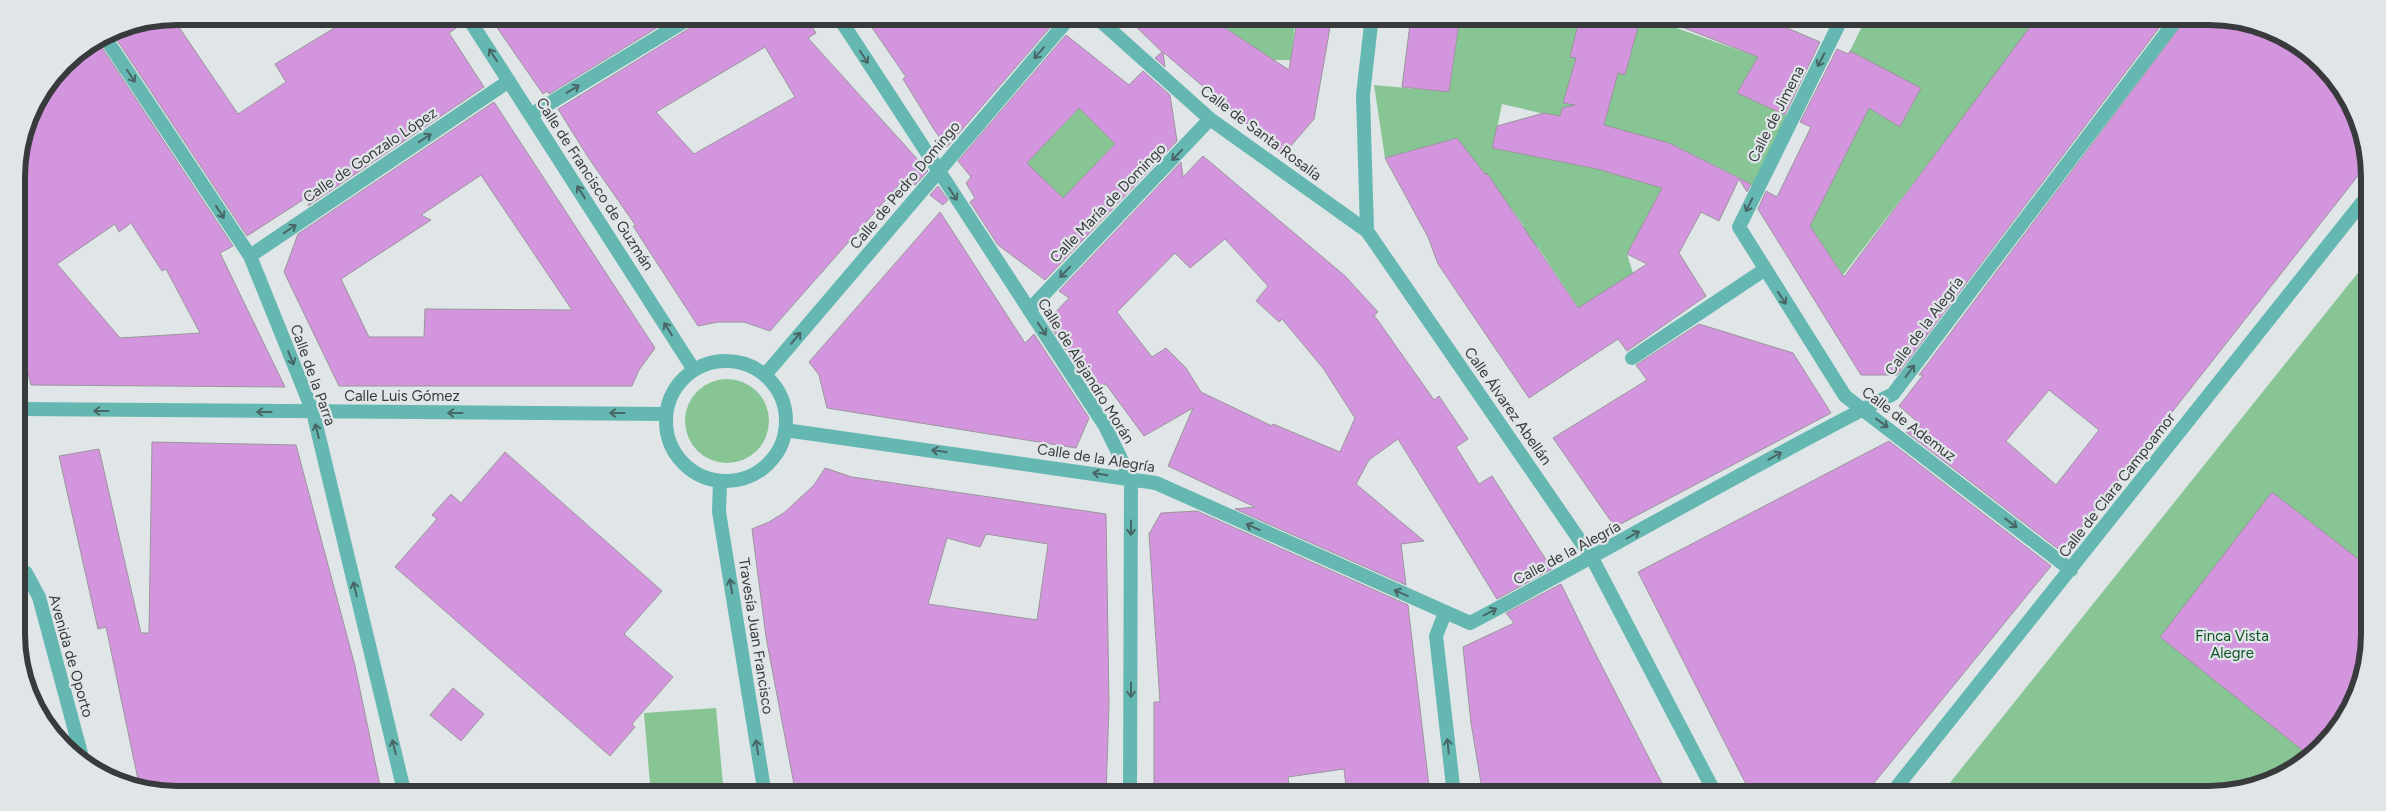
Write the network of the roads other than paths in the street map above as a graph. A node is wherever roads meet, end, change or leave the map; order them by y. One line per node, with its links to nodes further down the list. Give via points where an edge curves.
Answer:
1 (473, 25): 10 (street, Calle de Francisco de Guzmán, one-way to 1)
2 (678, 25): 11 (street, one-way to 2)
3 (844, 25): 13 (street, Calle de Alejandro Morán, one-way to 13)
4 (1063, 25): 13 (street, Calle de Pedro Domingo, one-way to 13)
5 (1105, 25): 12 (street, Calle de Santa Rosalía)
6 (1371, 25): 16 (street, via 1363,95)
7 (1836, 25): 15 (street, Calle de Jimena, one-way to 15)
8 (2173, 25): 24 (street, Calle de la Alegría, one-way to 8, via 1893,394)
9 (108, 42): 17 (street, Calle de la Parra, one-way to 17)
10 (509, 81): 11 (street, Calle de Francisco de Guzmán); 17 (street, Calle de Gonzalo López, one-way to 10)
11 (532, 114): 21 (street, Calle de Francisco de Guzmán, one-way to 11)
12 (1210, 119): 16 (street, Calle de Santa Rosalía); 19 (street, Calle María de Domingo, one-way to 19)
13 (938, 170): 19 (street, Calle de Alejandro Morán, one-way to 19); 22 (street, Calle de Pedro Domingo, one-way to 13)
14 (2361, 204): 31 (street, Calle de Clara Campoamor)
15 (1739, 227): 18 (street, Calle de Ademuz)
16 (1367, 231): 30 (street, Calle Álvarez Abellán)
17 (250, 256): 25 (street, Calle de la Parra, one-way to 25)
18 (1764, 270): 20 (street); 24 (street, Calle de Ademuz, one-way to 24, via 1845,396)
19 (1029, 310): 28 (street, Calle de Alejandro Morán, one-way to 28, via 1105,426)
20 (1632, 358)
21 (694, 370): 22 (street, via 711,363 740,362); 26 (street, via 676,387)
22 (765, 375): 27 (street, via 781,398)
23 (25, 409): 25 (street, Calle Luis Gómez, one-way to 23)
24 (1863, 409): 30 (street, Calle de la Alegría, one-way to 24); 31 (street, Calle de Ademuz, one-way to 31)
25 (312, 412): 26 (street, Calle Luis Gómez, one-way to 25); 35 (street, Calle de la Parra, one-way to 25)
26 (666, 414): 29 (street, via 670,444 678,457 688,468)
27 (786, 430): 28 (street, Calle de la Alegría, one-way to 27); 29 (street, via 776,453 757,472)
28 (1131, 479): 33 (street, Calle de la Alegría, one-way to 28, via 1156,483); 37 (street, Calle de Alejandro Morán, one-way to 37)
29 (720, 482): 36 (street, Travesía Juan Francisco, one-way to 29, via 719,512)
30 (1592, 558): 33 (street, Calle de la Alegría, one-way to 30, via 1470,623); 39 (street, Calle Álvarez Abellán)
31 (2071, 570): 40 (street, Calle de Clara Campoamor)
32 (25, 573): 34 (street, Avenida de Oporto, via 39,597)
33 (1446, 613): 38 (street, one-way to 33, via 1436,636)
34 (80, 751)
35 (403, 786)
36 (764, 786)
37 (1130, 786)
38 (1453, 786)
39 (1712, 786)
40 (1897, 786)

